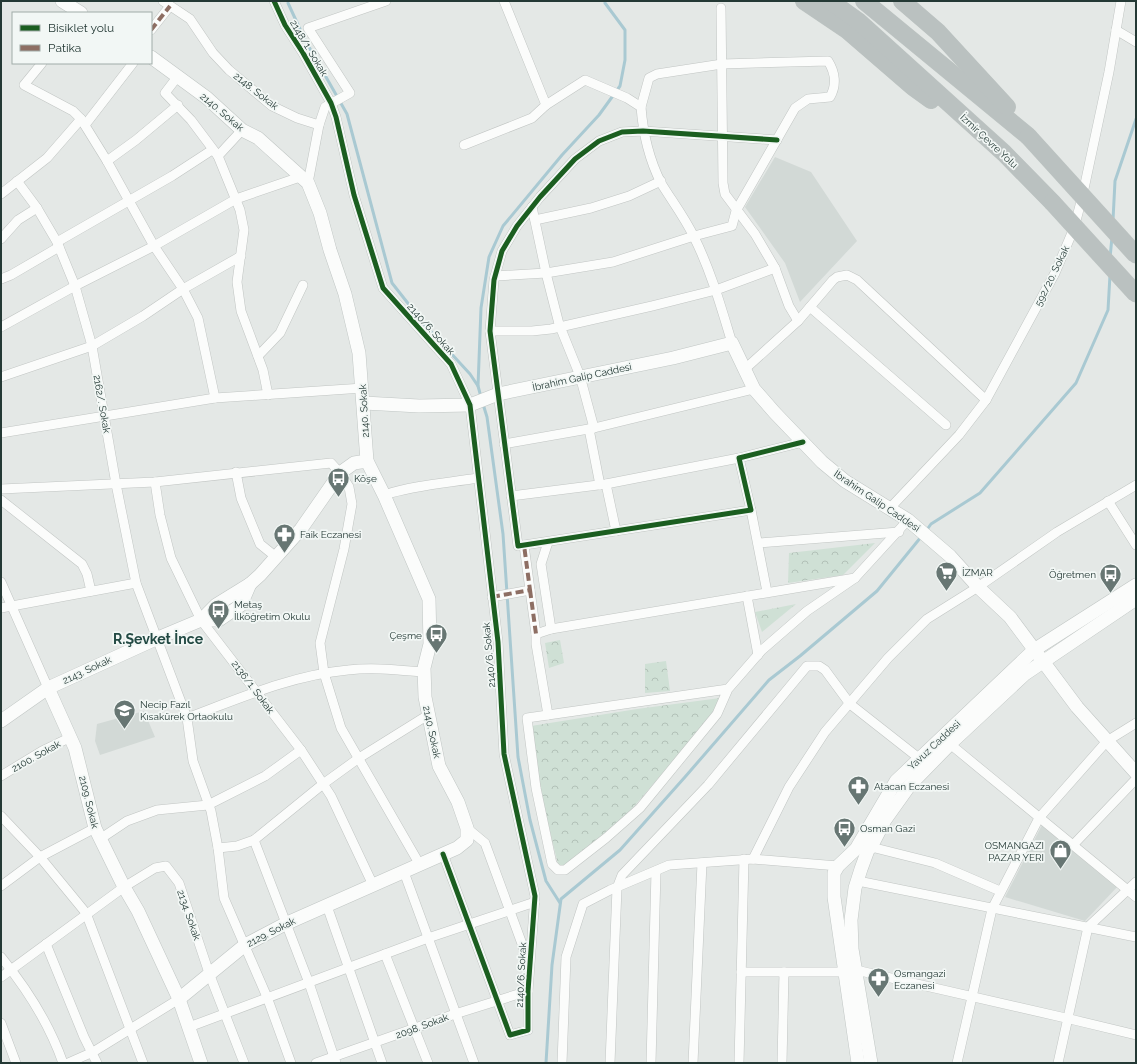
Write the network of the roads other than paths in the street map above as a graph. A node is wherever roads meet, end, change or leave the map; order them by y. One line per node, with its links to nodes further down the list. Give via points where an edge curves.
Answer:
1 (62, 1): 12 (main road)
2 (274, 1): 21 (street, 2148/1. Sokak, via 284,25)
3 (386, 1): 21 (street, via 308,28 350,93)
4 (504, 1): 23 (street)
5 (804, 1): 34 (highway, via 846,30 912,87)
6 (830, 1): 34 (highway, İzmir Çevre Yolu, via 858,21)
7 (864, 1): 30 (highway)
8 (902, 1): 30 (highway, via 938,32 1011,111)
9 (1121, 1): 14 (street, 592/20. Sokak)
10 (166, 3): 13 (street); 26 (street, 2148. Sokak, via 190,19 213,53 229,70 272,106)
11 (721, 8): 19 (street)
12 (79, 12)
13 (152, 28)
14 (1116, 30): 15 (street); 77 (street, 592/20. Sokak, via 1092,156 1074,228 1045,291)
15 (1136, 42)
16 (152, 58): 20 (main road, 2140. Sokak)
17 (41, 64): 25 (street, via 24,85 73,111)
18 (132, 64): 25 (street)
19 (722, 64): 24 (street, via 657,74 649,78); 29 (street); 31 (street, via 828,61 834,74 834,90 830,97 808,99 795,108)
20 (178, 76): 22 (street, via 166,93); 27 (main road, 2140. Sokak)
21 (331, 103): 26 (street, via 325,107); 79 (street, 2140/6. Sokak, via 354,195 383,288 451,364)
22 (178, 105): 33 (street); 35 (street)
23 (546, 105): 24 (street, via 585,80 627,98); 32 (street, via 532,118)
24 (640, 107): 28 (street)
25 (83, 122): 35 (street); 37 (street, via 47,158)
26 (319, 125): 36 (street)
27 (242, 130): 33 (street); 36 (main road, 2140. Sokak, via 258,138)
28 (643, 131): 29 (street); 38 (street); 42 (street, via 622,132 599,141 575,159)
29 (723, 136): 31 (street); 44 (street, via 723,183 725,194)
30 (1028, 136): 50 (highway, bridge)
31 (776, 140): 44 (street)
32 (464, 145)
33 (215, 153): 40 (street); 41 (street)
34 (1004, 153): 60 (highway, İzmir Çevre Yolu, bridge)
35 (107, 161): 41 (street)
36 (304, 180): 40 (street); 72 (main road, 2140. Sokak, via 320,213 345,294 359,352)
37 (17, 181): 39 (street); 43 (street, 2162/. Sokak)
38 (661, 181): 45 (street, via 606,204); 46 (street)
39 (1, 194)
40 (236, 199): 49 (street); 51 (street, via 244,230)
41 (130, 201): 48 (street); 49 (street)
42 (532, 207): 45 (street); 54 (street, via 502,251)
43 (38, 208): 47 (street, via 18,220); 48 (street, 2162/. Sokak)
44 (736, 211): 46 (street, via 732,226); 52 (street, via 755,234)
45 (535, 220): 53 (street)
46 (694, 236): 53 (street, via 613,262); 59 (street)
47 (1, 239)
48 (58, 244): 55 (street); 57 (street, 2162/. Sokak)
49 (154, 246): 57 (street); 58 (street)
50 (1136, 255)
51 (241, 256): 58 (street); 68 (street, via 237,282 241,311)
52 (775, 268): 59 (street); 62 (street)
53 (546, 273): 54 (street); 63 (street)
54 (495, 276): 65 (street)
55 (1, 279)
56 (303, 285): 68 (street, via 280,333)
57 (75, 286): 64 (street); 67 (street, 2162/. Sokak)
58 (183, 289): 67 (street); 76 (street, via 198,318)
59 (716, 290): 63 (street); 66 (street)
60 (1136, 294)
61 (810, 307): 62 (street); 77 (street, via 837,277 853,277); 81 (street)
62 (798, 321): 69 (street)
63 (560, 326): 65 (street, via 532,331); 70 (street)
64 (1, 327)
65 (490, 331): 75 (street)
66 (732, 343): 69 (main road, İbrahim Galip Caddesi); 70 (main road, İbrahim Galip Caddesi, via 673,358)
67 (92, 346): 71 (street); 80 (street, 2162/. Sokak)
68 (258, 356): 74 (street)
69 (745, 369): 73 (main road, İbrahim Galip Caddesi)
70 (580, 376): 75 (main road, İbrahim Galip Caddesi); 82 (street)
71 (1, 377)
72 (363, 388): 74 (street); 78 (main road, 2140. Sokak)
73 (754, 389): 82 (street); 84 (main road, İbrahim Galip Caddesi)
74 (268, 394): 76 (street)
75 (498, 394): 79 (main road, İbrahim Galip Caddesi); 85 (street)
76 (215, 398): 80 (street)
77 (986, 400): 100 (street, 592/20. Sokak, via 959,435)
78 (364, 403): 79 (main road, İbrahim Galip Caddesi); 87 (main road, 2140. Sokak)
79 (470, 405): 90 (street, 2140/6. Sokak)
80 (104, 416): 83 (street); 92 (street, 2162/. Sokak)
81 (946, 426)
82 (592, 428): 85 (street); 93 (street)
83 (1, 433)
84 (803, 442): 86 (street); 100 (main road, İbrahim Galip Caddesi, via 845,481)
85 (504, 444): 97 (street)
86 (739, 458): 93 (street); 101 (street)
87 (367, 461): 89 (main road, 2143. Sokak, via 354,463); 96 (main road, 2140. Sokak)
88 (236, 472): 89 (street, via 331,463); 91 (street); 109 (street, via 241,498 260,544)
89 (340, 473): 109 (main road, 2143. Sokak, via 301,529); 131 (street, via 349,487 352,504 344,549 320,643)
90 (478, 478): 96 (street, via 408,487); 119 (street, 2140/6. Sokak)
91 (155, 482): 92 (street); 123 (street, 2136/1. Sokak, via 171,558)
92 (116, 484): 95 (street); 112 (street, 2162/. Sokak)
93 (603, 484): 97 (street); 103 (street)
94 (1136, 485): 99 (street)
95 (1, 490)
96 (384, 495): 130 (main road, 2140. Sokak, via 429,599 430,644)
97 (512, 496): 107 (street, via 518,546)
98 (1, 500): 116 (street, via 82,564)
99 (1108, 501): 108 (street); 114 (street, via 1057,532)
100 (890, 508): 102 (main road, İbrahim Galip Caddesi)
101 (751, 510): 103 (street); 106 (street)
102 (913, 524): 104 (street); 114 (main road, İbrahim Galip Caddesi, via 944,549)
103 (616, 531): 105 (street)
104 (899, 532): 106 (street); 110 (street)
105 (548, 542): 107 (street); 124 (street, via 541,564)
106 (758, 543): 117 (street)
107 (524, 545): 115 (street)
108 (1136, 545)
109 (276, 558): 123 (main road, 2143. Sokak, via 250,584 216,605)
110 (855, 578): 117 (street); 128 (street, via 807,611)
111 (1, 582): 121 (street, 2109. Sokak)
112 (136, 583): 116 (street); 126 (street, 2162/. Sokak)
113 (1136, 585): 127 (main road, Yavuz Caddesi)
114 (978, 587): 127 (main road, İbrahim Galip Caddesi, via 1010,617); 135 (street, via 927,619 888,658)
115 (530, 590): 119 (street); 125 (street)
116 (91, 591): 121 (street)
117 (767, 592): 118 (street)
118 (747, 596): 124 (street); 128 (street)
119 (492, 597): 178 (street, 2140/6. Sokak, via 498,642 504,754)
120 (1136, 599): 129 (main road, Yavuz Caddesi)
121 (11, 606): 122 (street); 132 (street, 2109. Sokak)
122 (1, 608)
123 (201, 620): 126 (main road, 2143. Sokak); 134 (street, 2136/1. Sokak)
124 (551, 629): 125 (street)
125 (536, 634): 137 (street)
126 (158, 638): 132 (main road, 2143. Sokak); 138 (street, 2162/. Sokak)
127 (1034, 650): 129 (main road, İbrahim Galip Caddesi); 146 (main road, Yavuz Caddesi)
128 (758, 655): 133 (street)
129 (1043, 662): 142 (main road, İbrahim Galip Caddesi); 143 (main road, Yavuz Caddesi, via 1025,674)
130 (424, 672): 131 (street, via 388,669); 136 (main road, 2140. Sokak)
131 (324, 673): 134 (street); 145 (street, via 341,728)
132 (48, 688): 139 (main road, 2143. Sokak); 141 (main road, 2109. Sokak)
133 (728, 689): 137 (street); 137 (street, via 717,714 640,808 565,870 558,870 552,864 536,788 527,718)
134 (257, 692): 138 (street); 144 (street, 2136/1. Sokak)
135 (850, 704): 146 (street); 162 (street, via 825,732 789,787); 174 (street, via 825,670 819,666 807,666 708,785 622,875)
136 (428, 715): 145 (street); 155 (main road, 2140. Sokak, via 439,766 458,802)
137 (548, 715)
138 (186, 718): 151 (street, 2162/. Sokak, via 193,761)
139 (1, 721)
140 (1136, 723): 142 (street)
141 (71, 737): 148 (street, 2100. Sokak); 154 (main road, 2109. Sokak)
142 (1107, 741): 147 (main road, İbrahim Galip Caddesi); 153 (street)
143 (950, 744): 153 (street); 158 (main road, Yavuz Caddesi, via 910,785 885,820)
144 (301, 750): 150 (street, 2136/1. Sokak); 151 (street, via 265,776)
145 (359, 758): 150 (street); 164 (street)
146 (920, 759): 165 (main road, Yavuz Caddesi, via 896,781 856,848)
147 (1136, 773)
148 (1, 776)
149 (1136, 779): 157 (street)
150 (323, 784): 156 (street); 172 (street, 2136/1. Sokak)
151 (208, 805): 154 (street, via 157,810); 159 (street, 2162/. Sokak)
152 (1, 816): 161 (street)
153 (1039, 818): 157 (street); 176 (street)
154 (97, 834): 161 (street); 173 (main road, 2109. Sokak)
155 (467, 834): 160 (main road, 2129. Sokak, via 457,848); 181 (street, via 486,843)
156 (254, 840): 159 (street, via 238,846); 183 (street)
157 (1074, 844): 175 (street)
158 (871, 847): 171 (main road, Yavuz Caddesi); 176 (street, via 935,863)
159 (218, 848): 189 (street, 2162/. Sokak, via 224,898)
160 (443, 854): 164 (main road, 2129. Sokak); 184 (street, 2140/6. Sokak)
161 (40, 857): 170 (street); 182 (street)
162 (748, 859): 163 (street); 165 (street); 196 (street)
163 (702, 863): 166 (street, via 669,865); 232 (street)
164 (420, 865): 167 (main road, 2129. Sokak)
165 (838, 866): 168 (main road, Yavuz Caddesi); 171 (main road, via 856,875)
166 (656, 871): 174 (street); 231 (street)
167 (404, 872): 172 (main road, 2129. Sokak); 187 (street)
168 (833, 881): 171 (main road, via 838,890 845,892); 195 (main road, Yavuz Caddesi)
169 (1136, 882): 175 (street)
170 (2, 883)
171 (856, 884): 180 (street); 195 (main road, Yavuz Caddesi, via 851,920)
172 (373, 885): 179 (main road, 2129. Sokak)
173 (124, 887): 182 (street, 2134. Sokak); 198 (street, 2134. Sokak, via 155,868 166,866 178,884); 204 (main road, 2109. Sokak, via 138,911)
174 (617, 888): 229 (street, via 584,904 566,957); 230 (street)
175 (1128, 890): 177 (street); 185 (street)
176 (1000, 891): 180 (street)
177 (1136, 897)
178 (535, 902): 181 (street); 193 (street, 2140/6. Sokak)
179 (327, 906): 183 (main road, 2129. Sokak); 192 (street)
180 (992, 909): 185 (street); 203 (street)
181 (510, 910): 184 (street); 193 (street)
182 (86, 913): 188 (street, 2134. Sokak); 212 (street)
183 (285, 924): 189 (main road, 2129. Sokak); 200 (street)
184 (469, 924): 187 (street); 205 (street, 2140/6. Sokak)
185 (1088, 927): 186 (street); 208 (street)
186 (1136, 937)
187 (428, 938): 190 (street); 207 (street)
188 (46, 944): 194 (street, 2134. Sokak); 215 (street, via 84,1037)
189 (245, 945): 198 (main road, 2129. Sokak); 202 (street, 2162/. Sokak)
190 (385, 954): 192 (street); 211 (street)
191 (1, 957): 194 (street)
192 (348, 968): 200 (street); 214 (street)
193 (530, 968): 201 (street, 2140/6. Sokak)
194 (11, 969): 199 (street, 2134. Sokak); 218 (street, via 42,1014)
195 (850, 971): 197 (street); 203 (street); 235 (main road, Yavuz Caddesi); 236 (main road, Yavuz Caddesi)
196 (741, 972): 197 (street); 233 (street)
197 (784, 972): 234 (street)
198 (209, 973): 204 (main road, 2129. Sokak); 206 (street, 2134. Sokak)
199 (1, 977)
200 (309, 983): 202 (street); 216 (street)
201 (528, 991): 205 (street, 2098. Sokak); 205 (street, 2140/6. Sokak, via 528,1030 510,1035)
202 (267, 997): 206 (street); 224 (street, 2162/. Sokak)
203 (974, 997): 208 (street); 237 (street)
204 (178, 999): 210 (main road, 2109. Sokak); 212 (street, 2129. Sokak)
205 (498, 1001): 207 (street, 2098. Sokak)
206 (226, 1014): 210 (street); 223 (street, 2134. Sokak)
207 (455, 1014): 211 (street, 2098. Sokak); 228 (street)
208 (1070, 1018): 213 (street); 238 (street)
209 (1, 1023): 217 (street)
210 (189, 1027): 222 (main road, 2109. Sokak)
211 (414, 1028): 214 (street, 2098. Sokak); 227 (street)
212 (130, 1029): 215 (street, 2129. Sokak); 221 (street)
213 (1136, 1035)
214 (375, 1043): 216 (street, 2098. Sokak); 226 (street)
215 (93, 1052): 219 (street, 2129. Sokak); 220 (street)
216 (335, 1060): 225 (street, 2098. Sokak)
217 (16, 1063)
218 (63, 1063)
219 (68, 1063)
220 (97, 1063)
221 (143, 1063)
222 (201, 1063)
223 (244, 1063)
224 (291, 1063)
225 (316, 1063)
226 (382, 1063)
227 (428, 1063)
228 (474, 1063)
229 (562, 1063)
230 (610, 1063)
231 (651, 1063)
232 (693, 1063)
233 (738, 1063)
234 (782, 1063)
235 (858, 1063)
236 (871, 1063)
237 (957, 1063)
238 (1058, 1063)

